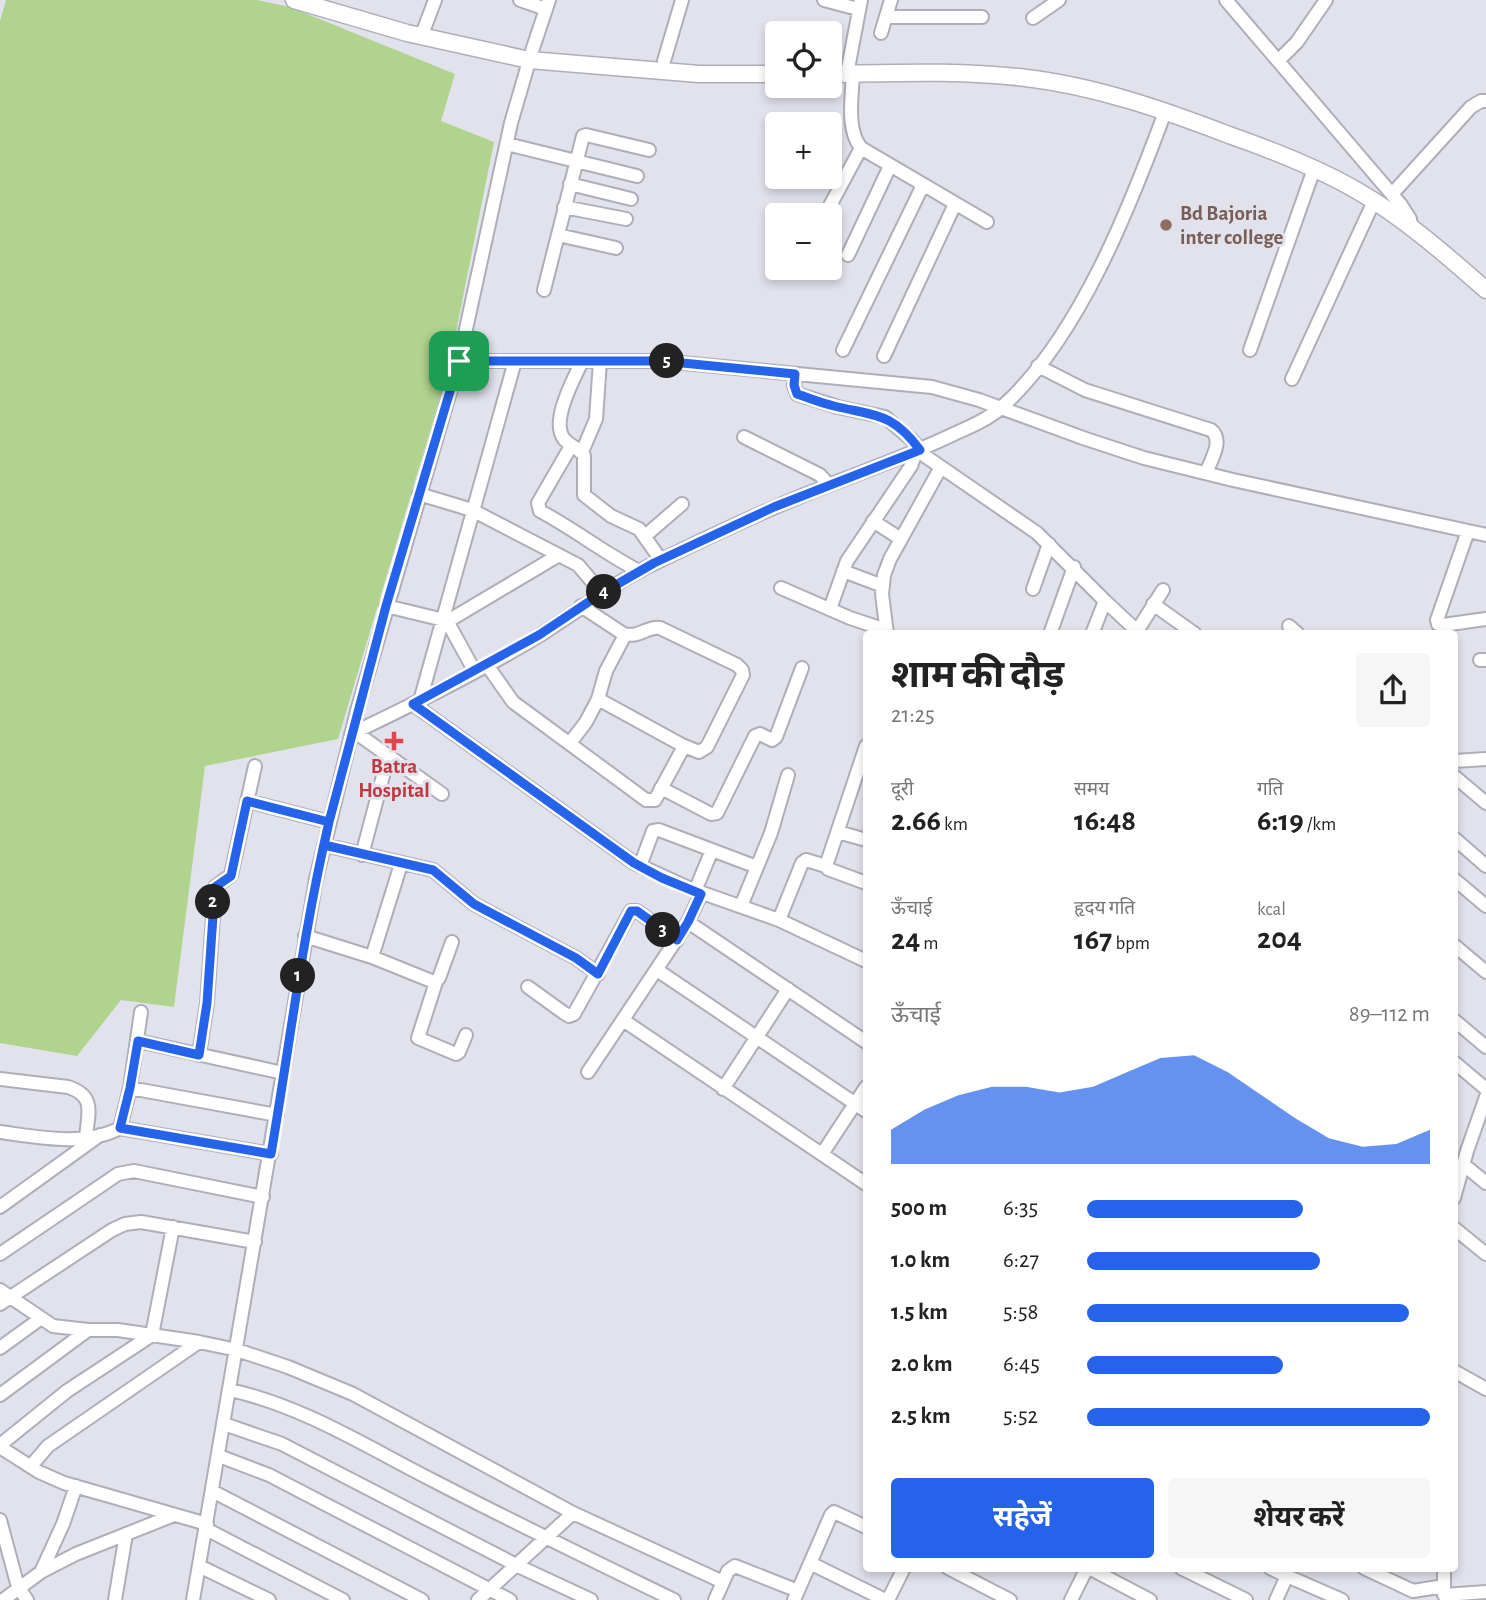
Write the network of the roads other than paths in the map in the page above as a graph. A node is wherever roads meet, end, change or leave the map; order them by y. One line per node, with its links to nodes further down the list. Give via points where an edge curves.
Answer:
1 (294, 0): 18 (main road, via 407,33)
2 (318, 0): 16 (main road)
3 (436, 0): 16 (street)
4 (520, 0): 12 (street)
5 (824, 0): 11 (street)
6 (891, 0): 13 (street)
7 (1059, 0): 15 (street)
8 (1227, 0): 19 (street)
9 (1326, 0): 19 (street)
10 (678, 1): 20 (street)
11 (860, 4): 23 (street)
12 (547, 5): 18 (street)
13 (886, 17): 14 (street); 17 (street)
14 (982, 17)
15 (1033, 18)
16 (424, 29): 18 (main road)
17 (881, 33)
18 (530, 55): 20 (main road); 25 (main road, via 699,74); 28 (street)
19 (1279, 60): 37 (street)
20 (664, 61): 21 (main road)
21 (765, 65)
22 (842, 68): 23 (main road)
23 (850, 70): 24 (main road); 27 (main road, via 1025,78 1087,89); 29 (street, via 852,118); 45 (main road, via 974,66 1023,70 1157,100 1260,138 1334,172)
24 (842, 72)
25 (765, 74)
26 (1486, 101): 37 (street, via 1471,107)
27 (1165, 112): 33 (main road); 59 (street, via 1105,256)
28 (506, 144): 31 (street); 55 (street)
29 (861, 148): 32 (street); 40 (street)
30 (649, 150): 31 (street, via 586,135)
31 (575, 161): 34 (street); 35 (street)
32 (890, 166): 36 (street); 48 (street)
33 (1314, 169): 39 (main road); 53 (street)
34 (637, 176)
35 (570, 184): 38 (street); 42 (street)
36 (923, 185): 41 (street); 52 (street)
37 (1392, 194): 45 (street)
38 (631, 199)
39 (1374, 201): 45 (main road); 61 (street)
40 (831, 203)
41 (955, 204): 44 (street); 54 (street)
42 (564, 207): 43 (street); 46 (street)
43 (626, 219)
44 (987, 222)
45 (1410, 223): 49 (main road)
46 (558, 235): 47 (street); 50 (street)
47 (616, 248)
48 (848, 255)
49 (1483, 284): 51 (street)
50 (544, 290)
51 (1486, 297)
52 (843, 350)
53 (1250, 350)
54 (884, 356)
55 (459, 361): 56 (street); 69 (street)
56 (515, 361): 57 (street); 71 (street)
57 (582, 361): 58 (street); 64 (street, via 559,421 562,437)
58 (600, 361): 60 (street, via 662,361); 64 (street, via 596,419)
59 (1038, 366): 62 (street); 67 (street, via 1085,390 1211,429 1218,440)
60 (795, 374): 62 (street, via 932,387); 65 (street, via 797,394 885,417 912,440)
61 (1292, 379)
62 (1002, 407): 65 (street); 67 (street, via 1144,458)
63 (744, 438): 68 (street, via 820,475)
64 (577, 449): 75 (street, via 586,464 586,498); 81 (street, via 538,503 540,511)
65 (918, 452): 66 (street); 68 (street); 72 (street)
66 (941, 467): 76 (street); 77 (street)
67 (1206, 473): 73 (street)
68 (830, 485): 79 (street)
69 (419, 494): 71 (street); 90 (street)
70 (682, 505): 75 (street)
71 (472, 510): 78 (street); 94 (street)
72 (873, 521): 76 (street); 82 (street)
73 (1468, 531): 74 (street); 93 (street, via 1437,620 1443,625)
74 (1486, 535)
75 (645, 536): 79 (street)
76 (901, 538): 83 (street)
77 (1049, 544): 80 (street); 85 (street)
78 (559, 555): 87 (street, via 578,565); 94 (street)
79 (661, 560): 81 (street)
80 (1074, 568): 88 (street); 97 (street)
81 (639, 571): 87 (street)
82 (843, 571): 83 (street); 92 (street)
83 (883, 586): 96 (street)
84 (781, 589): 92 (street)
85 (1033, 589)
86 (1163, 590): 89 (street)
87 (602, 593): 91 (street)
88 (1105, 601): 98 (street); 99 (street)
89 (1153, 604): 100 (street); 101 (street)
90 (386, 606): 94 (street); 108 (street)
91 (581, 606): 102 (street); 103 (street)
92 (830, 609): 95 (street)
93 (1486, 619)
94 (444, 621): 105 (street); 107 (street)
95 (882, 630)
96 (887, 630)
97 (1052, 630)
98 (1094, 630)
99 (1134, 630)
100 (1137, 630)
101 (1189, 630)
102 (624, 634): 106 (street); 110 (street, via 634,636 660,628 742,670 707,747 699,752)
103 (486, 666): 105 (street); 109 (street, via 513,702)
104 (802, 668): 118 (street, via 776,737 755,736 717,813 710,814)
105 (475, 672): 107 (street)
106 (598, 699): 109 (street); 110 (street)
107 (416, 703): 108 (street); 130 (street)
108 (353, 733): 111 (street); 122 (street)
109 (570, 743): 118 (street, via 646,800 655,800)
110 (682, 745): 118 (street)
111 (388, 757): 119 (street); 128 (street)
112 (1486, 759): 113 (street)
113 (1458, 761)
114 (255, 766): 120 (street)
115 (862, 772): 123 (street)
116 (788, 775): 133 (street)
117 (1458, 779): 121 (street)
118 (661, 788)
119 (442, 794)
120 (247, 801): 122 (street); 161 (street, via 231,876 215,887)
121 (1486, 803)
122 (329, 822): 126 (street)
123 (838, 832): 124 (street); 131 (street)
124 (863, 839)
125 (1458, 842): 132 (street)
126 (324, 845): 128 (street); 141 (street)
127 (712, 850): 130 (street, via 656,830); 133 (street); 136 (street)
128 (362, 855): 129 (street)
129 (401, 864): 145 (street); 149 (street, via 433,870 474,904)
130 (640, 866): 136 (street)
131 (826, 866): 134 (street); 139 (street, via 802,863)
132 (1486, 866)
133 (757, 867): 137 (street)
134 (863, 882)
135 (1458, 882): 138 (street)
136 (698, 892): 137 (street); 140 (street)
137 (741, 906): 139 (street)
138 (1486, 906)
139 (779, 920): 146 (street)
140 (688, 922): 142 (street); 152 (street)
141 (305, 936): 145 (street); 164 (street)
142 (677, 940): 147 (street); 149 (street, via 631,911)
143 (452, 942): 150 (street)
144 (1458, 948): 148 (street)
145 (372, 957): 150 (street)
146 (863, 960)
147 (657, 970): 154 (street); 157 (street)
148 (1486, 972)
149 (598, 974): 151 (street, via 581,1005 569,1016)
150 (436, 982): 156 (street, via 418,1038 452,1055 459,1052)
151 (528, 987)
152 (788, 989): 157 (street); 158 (street)
153 (141, 1012): 159 (street)
154 (623, 1020): 163 (street); 167 (street)
155 (1458, 1024): 160 (street)
156 (466, 1035)
157 (756, 1038): 167 (street); 170 (street)
158 (863, 1040)
159 (138, 1041): 161 (street); 166 (street)
160 (1486, 1048)
161 (199, 1055): 164 (street)
162 (1458, 1065): 168 (street)
163 (587, 1072)
164 (284, 1073): 171 (street)
165 (0, 1079): 175 (street, via 78,1090 89,1104)
166 (130, 1088): 171 (street); 172 (street)
167 (723, 1088): 179 (street)
168 (1486, 1089)
169 (1485, 1106): 177 (street)
170 (861, 1107): 179 (street)
171 (277, 1115): 178 (street)
172 (120, 1128): 174 (street); 178 (street)
173 (0, 1132): 175 (street)
174 (100, 1135): 175 (street); 185 (street)
175 (86, 1137)
176 (1458, 1144): 177 (street)
177 (1467, 1151): 180 (street)
178 (271, 1154): 184 (street)
179 (822, 1154): 181 (street)
180 (1463, 1164): 182 (street); 183 (street)
181 (863, 1182)
182 (1458, 1183)
183 (1486, 1183)
184 (263, 1196): 188 (street); 189 (street, via 125,1172)
185 (0, 1207)
186 (173, 1227): 188 (street); 191 (street, via 125,1224); 194 (street)
187 (1458, 1230): 190 (street)
188 (255, 1241): 197 (street)
189 (0, 1254)
190 (1486, 1254)
191 (3, 1297): 192 (street)
192 (40, 1319): 193 (street, via 64,1329); 196 (street)
193 (89, 1331): 194 (street); 201 (street)
194 (152, 1335): 195 (street); 203 (street, via 67,1391)
195 (198, 1342): 197 (street); 205 (street, via 48,1446)
196 (0, 1348)
197 (237, 1350): 200 (street); 208 (street, via 353,1394)
198 (1458, 1373): 199 (street)
199 (1486, 1389)
200 (230, 1390): 202 (street); 214 (street, via 302,1413)
201 (0, 1395)
202 (224, 1424): 204 (street); 217 (street, via 282,1444)
203 (2, 1451): 205 (street)
204 (219, 1456): 207 (street); 230 (street, via 269,1475)
205 (31, 1466): 206 (street)
206 (76, 1486): 209 (street); 218 (street)
207 (212, 1491): 211 (street); 240 (street)
208 (573, 1513): 214 (street); 228 (street)
209 (174, 1515): 211 (street); 213 (street)
210 (0, 1520): 229 (street)
211 (206, 1526): 216 (street); 239 (street)
212 (863, 1526): 215 (street, via 834,1512)
213 (126, 1534): 218 (street); 236 (street)
214 (547, 1539): 217 (street); 244 (street)
215 (810, 1563): 233 (street); 246 (street)
216 (200, 1566): 237 (street); 238 (street)
217 (518, 1566): 230 (street); 243 (street)
218 (41, 1572): 229 (street)
219 (902, 1572): 246 (street)
220 (956, 1572): 247 (street)
221 (1086, 1572): 248 (street)
222 (1096, 1572): 249 (street)
223 (1189, 1572): 250 (street)
224 (1278, 1572): 227 (street)
225 (1373, 1572): 232 (street, via 1413,1591)
226 (1444, 1572): 232 (street)
227 (1287, 1576): 251 (street); 252 (street)
228 (723, 1582): 233 (street, via 735,1566); 245 (street)
229 (18, 1587): 234 (street); 235 (street)
230 (489, 1590): 241 (street); 242 (street)
231 (1486, 1592): 232 (street)
232 (1444, 1594)
233 (796, 1595)
234 (3, 1600)
235 (27, 1600)
236 (115, 1600)
237 (194, 1600)
238 (269, 1600)
239 (343, 1600)
240 (422, 1600)
241 (478, 1600)
242 (510, 1600)
243 (591, 1600)
244 (674, 1600)
245 (715, 1600)
246 (886, 1600)
247 (1010, 1600)
248 (1071, 1600)
249 (1150, 1600)
250 (1246, 1600)
251 (1276, 1600)
252 (1342, 1600)

